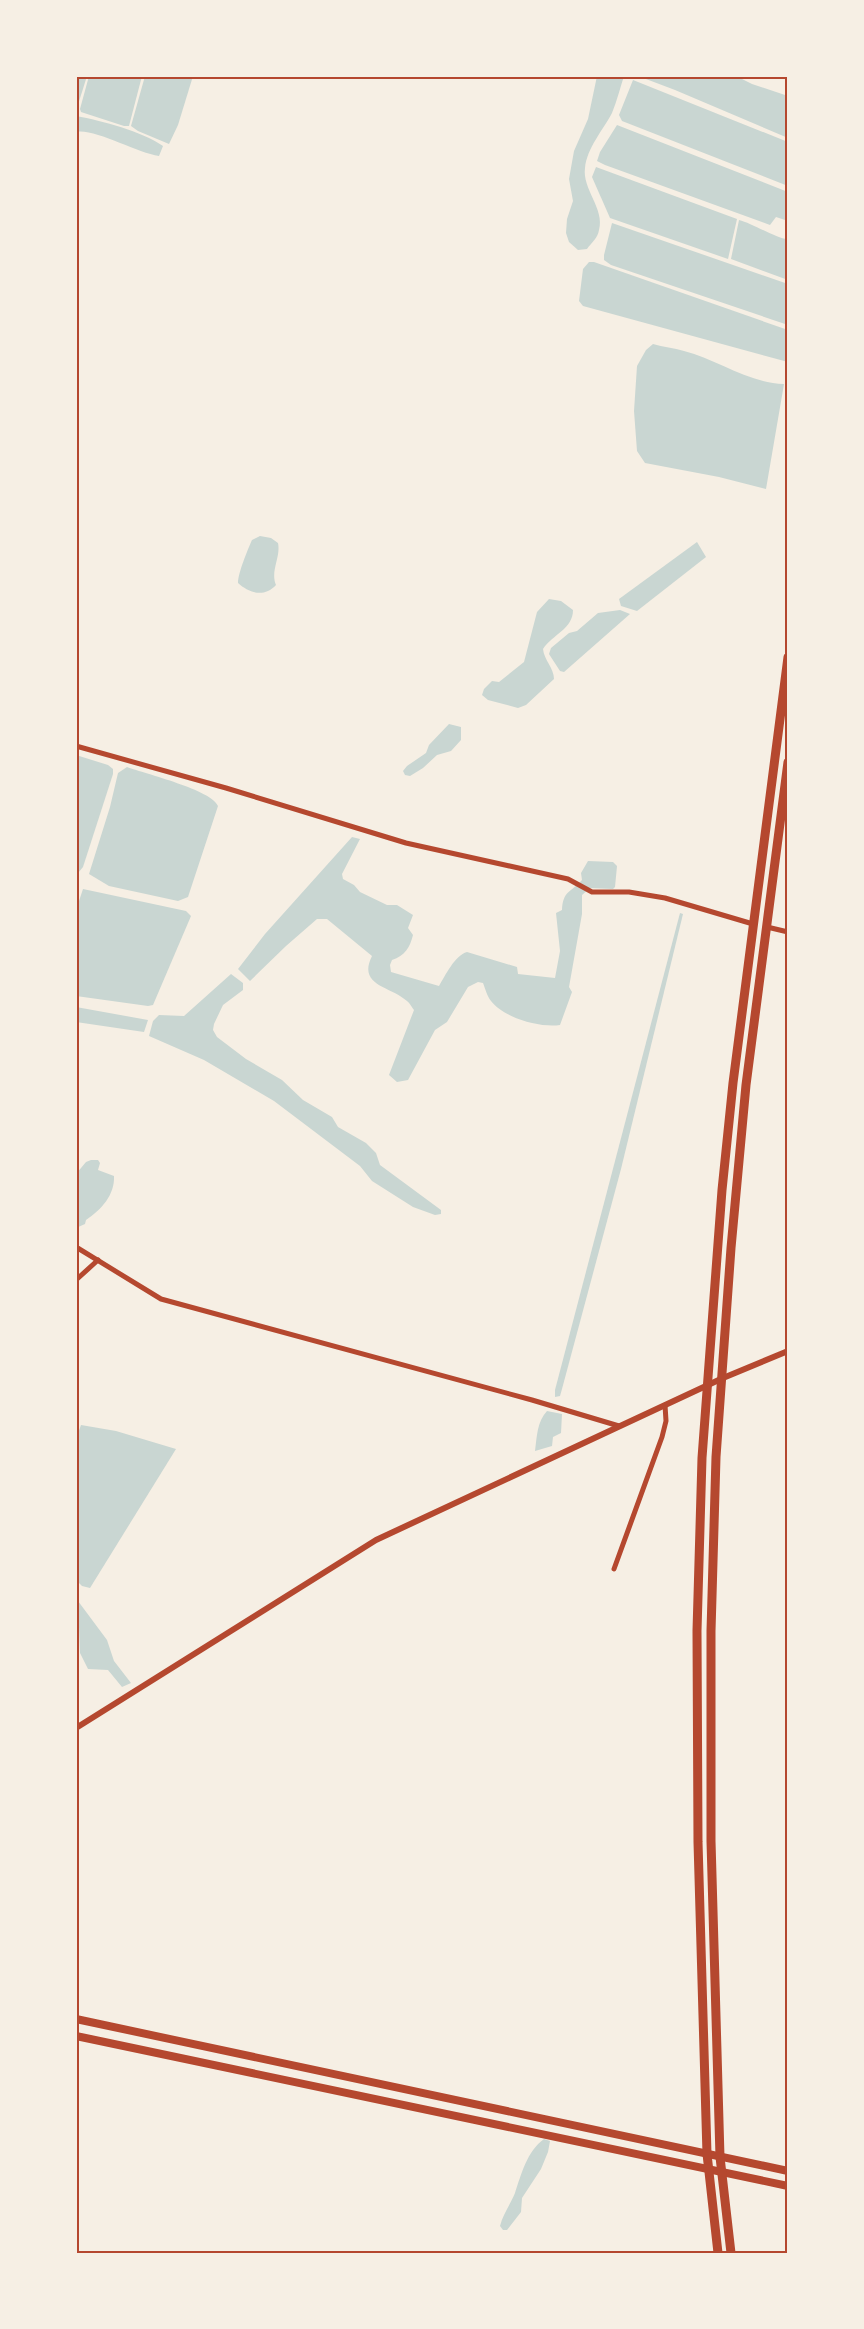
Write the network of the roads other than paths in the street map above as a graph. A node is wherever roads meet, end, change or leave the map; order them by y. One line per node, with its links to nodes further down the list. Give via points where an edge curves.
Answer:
1 (788, 657): 4 (highway)
2 (76, 746): 4 (street, via 406,843 568,879 592,892 630,892 665,898)
3 (788, 762): 5 (highway)
4 (753, 924): 5 (highway); 12 (highway, via 724,1170)
5 (766, 927): 6 (street); 11 (highway, via 746,1085)
6 (788, 932)
7 (76, 1247): 8 (street)
8 (98, 1260): 9 (street); 14 (street, via 161,1299)
9 (76, 1280)
10 (788, 1351): 11 (street)
11 (723, 1378): 12 (street); 18 (highway, via 716,1467 711,1631)
12 (708, 1386): 13 (street); 17 (highway, via 702,1458)
13 (665, 1405): 14 (street); 15 (street, via 662,1437)
14 (619, 1426): 16 (street, via 376,1540)
15 (614, 1569)
16 (76, 1728)
17 (697, 1784): 18 (highway); 21 (highway)
18 (711, 1784): 22 (highway)
19 (76, 2019): 21 (main road)
20 (76, 2036): 23 (main road)
21 (707, 2154): 22 (main road); 23 (highway)
22 (720, 2157): 24 (highway); 25 (main road)
23 (709, 2168): 24 (main road); 27 (highway)
24 (722, 2171): 26 (main road); 28 (highway)
25 (788, 2172)
26 (788, 2186)
27 (718, 2253)
28 (731, 2253)

